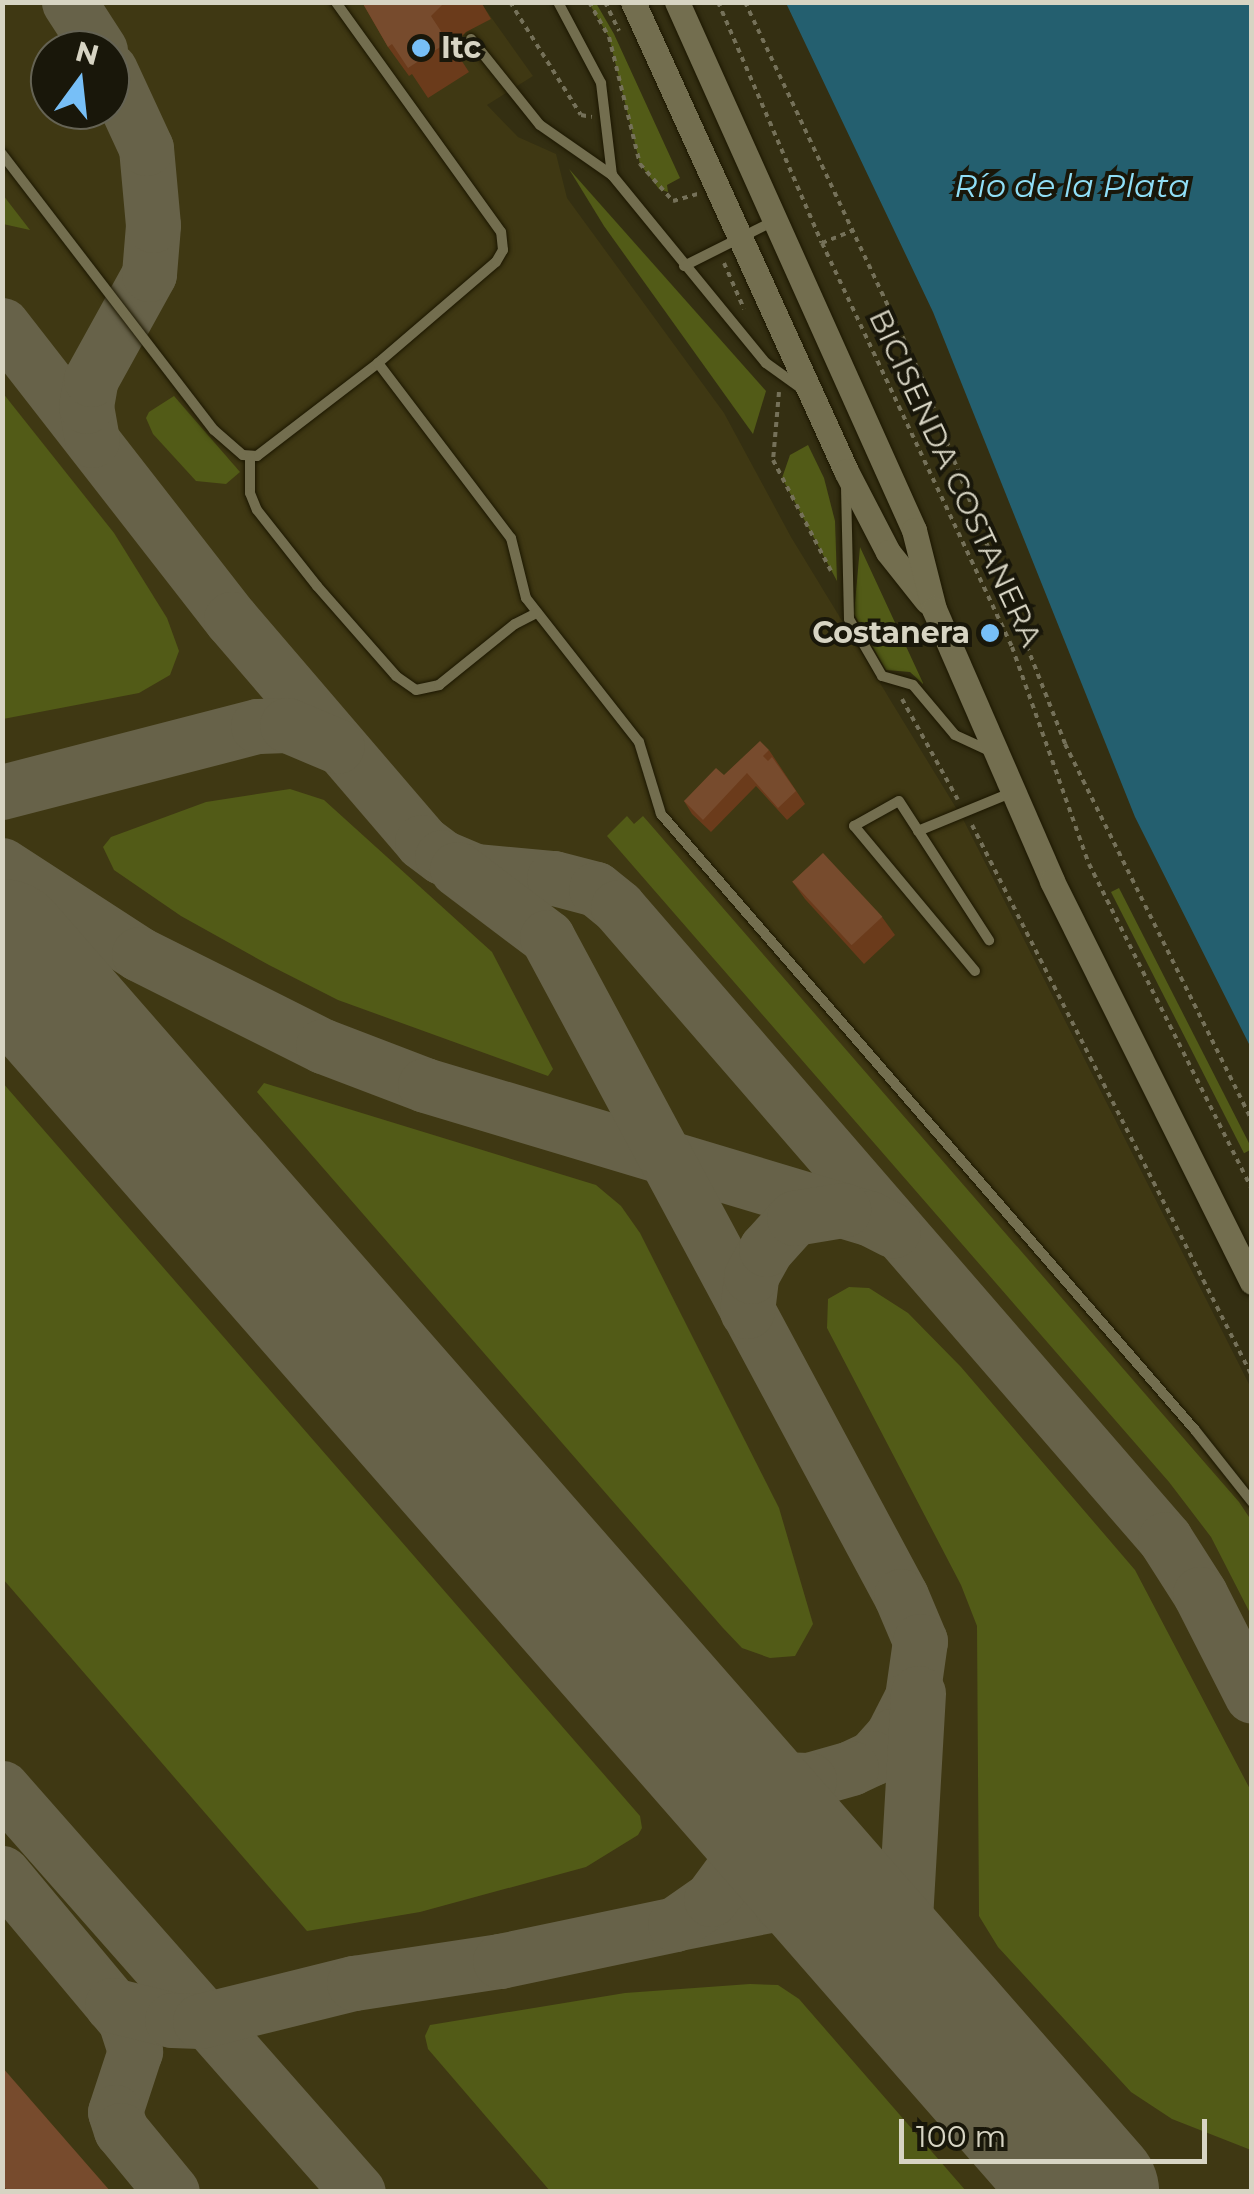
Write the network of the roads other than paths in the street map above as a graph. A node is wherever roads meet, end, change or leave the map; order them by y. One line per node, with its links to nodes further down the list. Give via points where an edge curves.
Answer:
1 (336, 2): 11 (lane, via 503,242 496,262)
2 (558, 2): 7 (lane, via 601,83)
3 (633, 2): 9 (main road)
4 (677, 2): 8 (main road)
5 (471, 39): 7 (lane, via 540,124)
6 (2, 154): 13 (lane, via 214,430)
7 (612, 175): 10 (lane)
8 (777, 220): 9 (lane); 15 (main road, via 914,530)
9 (742, 238): 10 (lane); 12 (main road)
10 (684, 266): 12 (lane, via 766,363)
11 (378, 363): 13 (lane); 16 (lane, via 511,538 526,598)
12 (810, 396): 14 (main road)
13 (250, 456): 16 (lane, via 257,510 396,676 416,690 439,685)
14 (846, 471): 15 (main road, via 888,552); 17 (lane, via 848,614 877,670 912,685 955,735)
15 (934, 609): 17 (main road)
16 (537, 613): 23 (lane, via 639,742 661,814)
17 (996, 754): 18 (main road)
18 (1012, 792): 19 (lane); 22 (main road)
19 (918, 831): 20 (lane); 21 (lane, via 899,801 854,826)
20 (988, 940)
21 (975, 972)
22 (1252, 1282)
23 (1252, 1502)

